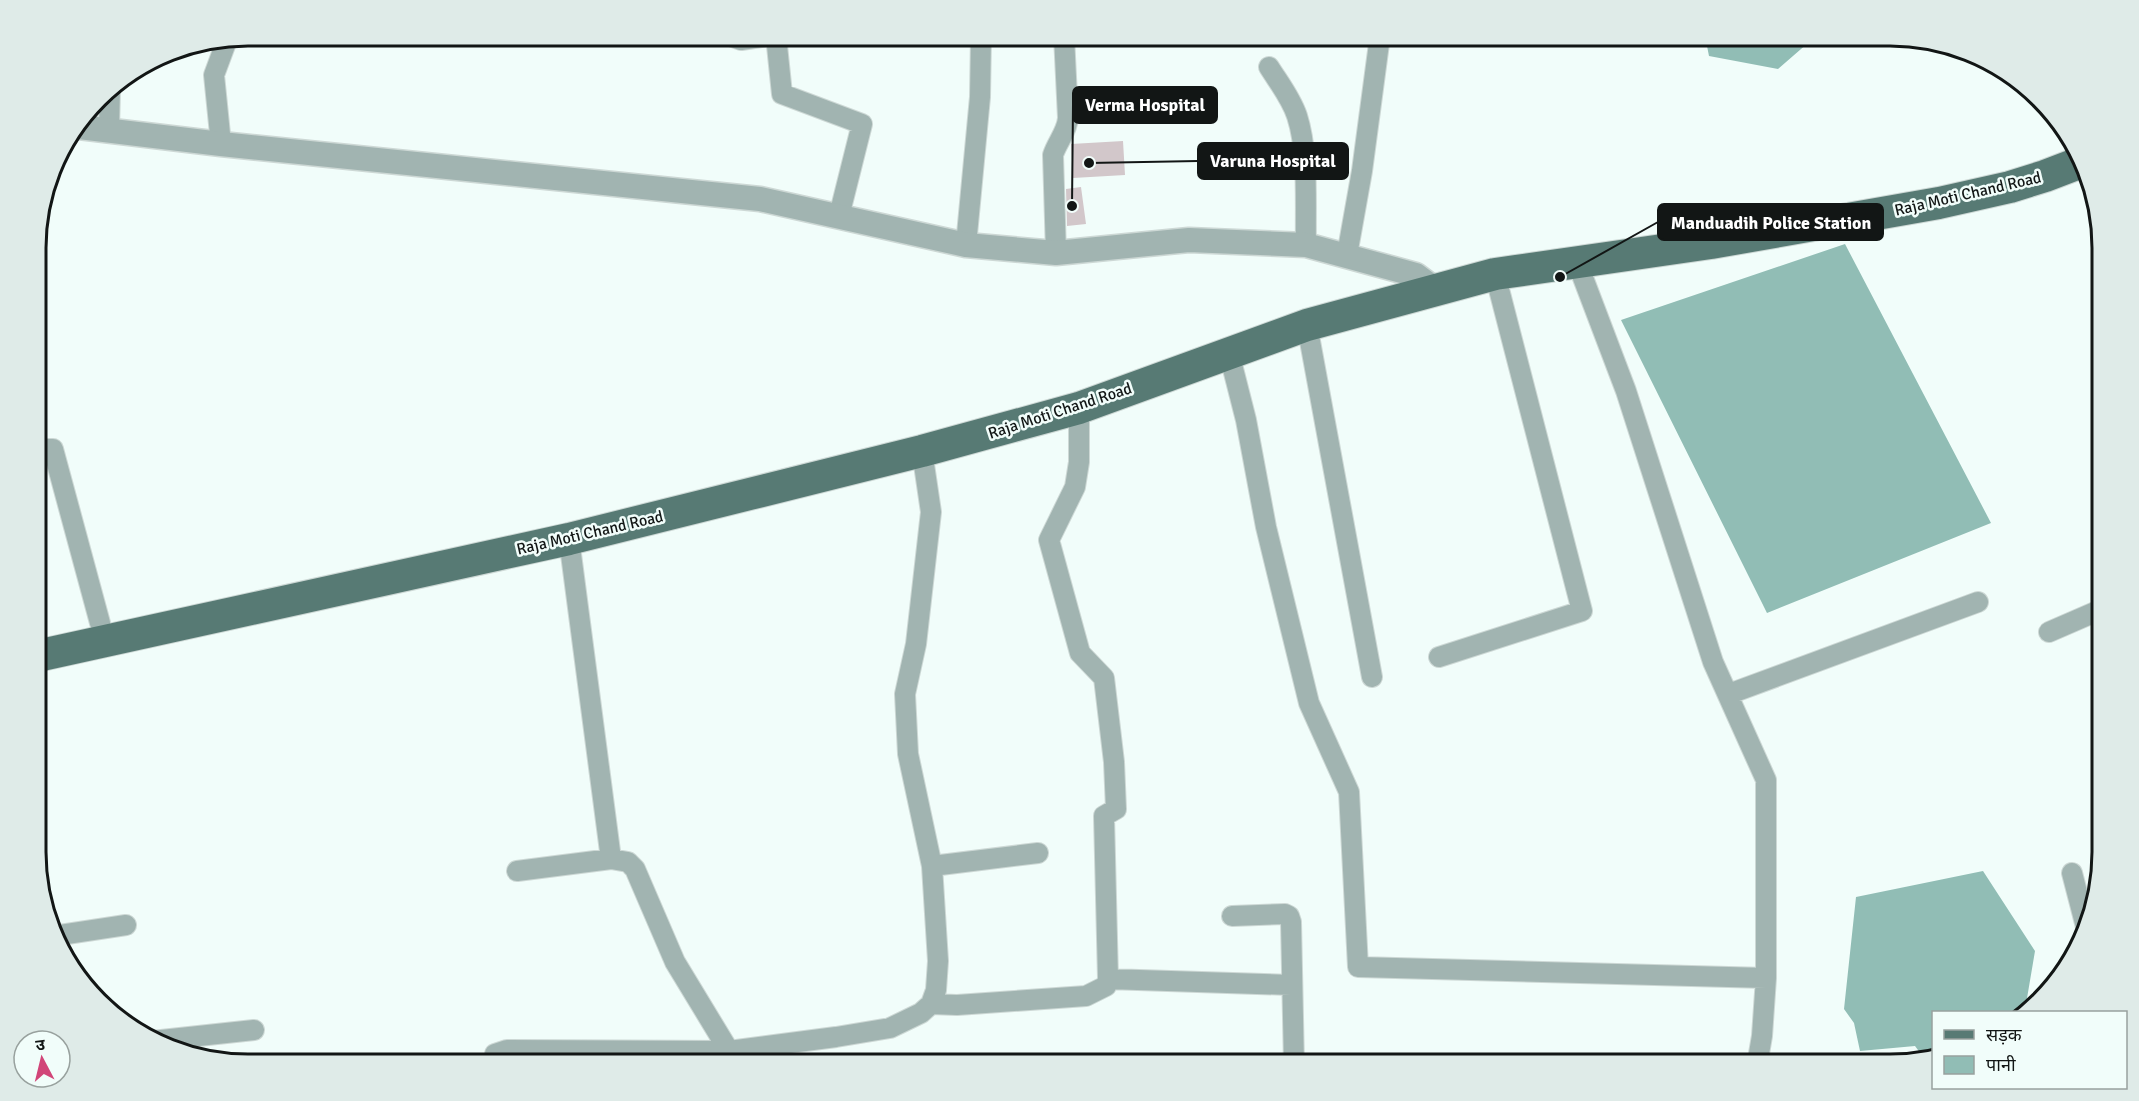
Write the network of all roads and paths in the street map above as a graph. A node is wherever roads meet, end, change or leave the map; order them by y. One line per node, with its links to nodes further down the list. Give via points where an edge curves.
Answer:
1 (777, 46): 13 (street, via 782,94 862,124)
2 (981, 46): 14 (street)
3 (1064, 46): 16 (street, via 1068,118 1053,155)
4 (1379, 46): 17 (street)
5 (224, 48): 10 (street, via 214,75)
6 (1269, 68): 15 (street, via 1298,117 1305,163)
7 (110, 103): 9 (street)
8 (86, 128): 9 (street)
9 (109, 130): 10 (street)
10 (221, 144): 13 (street, via 760,199)
11 (2066, 148): 20 (main road, via 1949,183 1494,258)
12 (2074, 165): 18 (main road, Raja Moti Chand Road, via 2010,187 1939,203)
13 (839, 216): 14 (street)
14 (966, 245): 16 (street)
15 (1306, 245): 16 (street, via 1189,240); 17 (street)
16 (1056, 253)
17 (1347, 255): 20 (street)
18 (1577, 262): 19 (main road, Raja Moti Chand Road); 35 (street, via 1626,391 1713,662)
19 (1495, 274): 20 (main road, Raja Moti Chand Road); 33 (street, via 1582,611)
20 (1426, 282): 21 (main road, Raja Moti Chand Road); 29 (main road, via 1254,326 1106,380 1011,408 699,488)
21 (1307, 325): 22 (main road, Raja Moti Chand Road); 34 (street)
22 (1229, 353): 23 (main road, Raja Moti Chand Road); 45 (street, via 1309,703 1349,792 1358,967)
23 (1079, 408): 25 (main road, Raja Moti Chand Road); 46 (street, via 1075,487 1049,540 1080,653 1104,678 1116,809 1104,816)
24 (47, 450): 29 (street, via 53,450)
25 (922, 451): 26 (main road, Raja Moti Chand Road); 38 (street, via 931,512 916,644 905,694 908,754)
26 (569, 539): 32 (main road, Raja Moti Chand Road); 37 (street)
27 (1978, 602): 35 (street)
28 (2092, 613): 31 (street)
29 (100, 623): 30 (main road)
30 (46, 632)
31 (2049, 632)
32 (46, 654)
33 (1439, 657)
34 (1372, 677)
35 (1729, 694): 45 (street, via 1766,780)
36 (1038, 853): 38 (street)
37 (611, 859): 39 (street); 51 (street, via 628,862 635,869 675,962)
38 (932, 867): 48 (street, via 938,961)
39 (517, 871)
40 (2072, 873): 41 (street)
41 (2083, 914)
42 (1232, 916): 47 (street, via 1289,916)
43 (126, 924): 44 (street)
44 (64, 934)
45 (1766, 978): 54 (street)
46 (1108, 980): 47 (street); 48 (street, via 1106,986 1086,996)
47 (1291, 985): 53 (street)
48 (931, 1004): 51 (street, via 921,1014 890,1028)
49 (254, 1030): 50 (street)
50 (190, 1044)
51 (729, 1051): 52 (street, via 507,1050)
52 (495, 1054)
53 (1294, 1054)
54 (1759, 1054)

